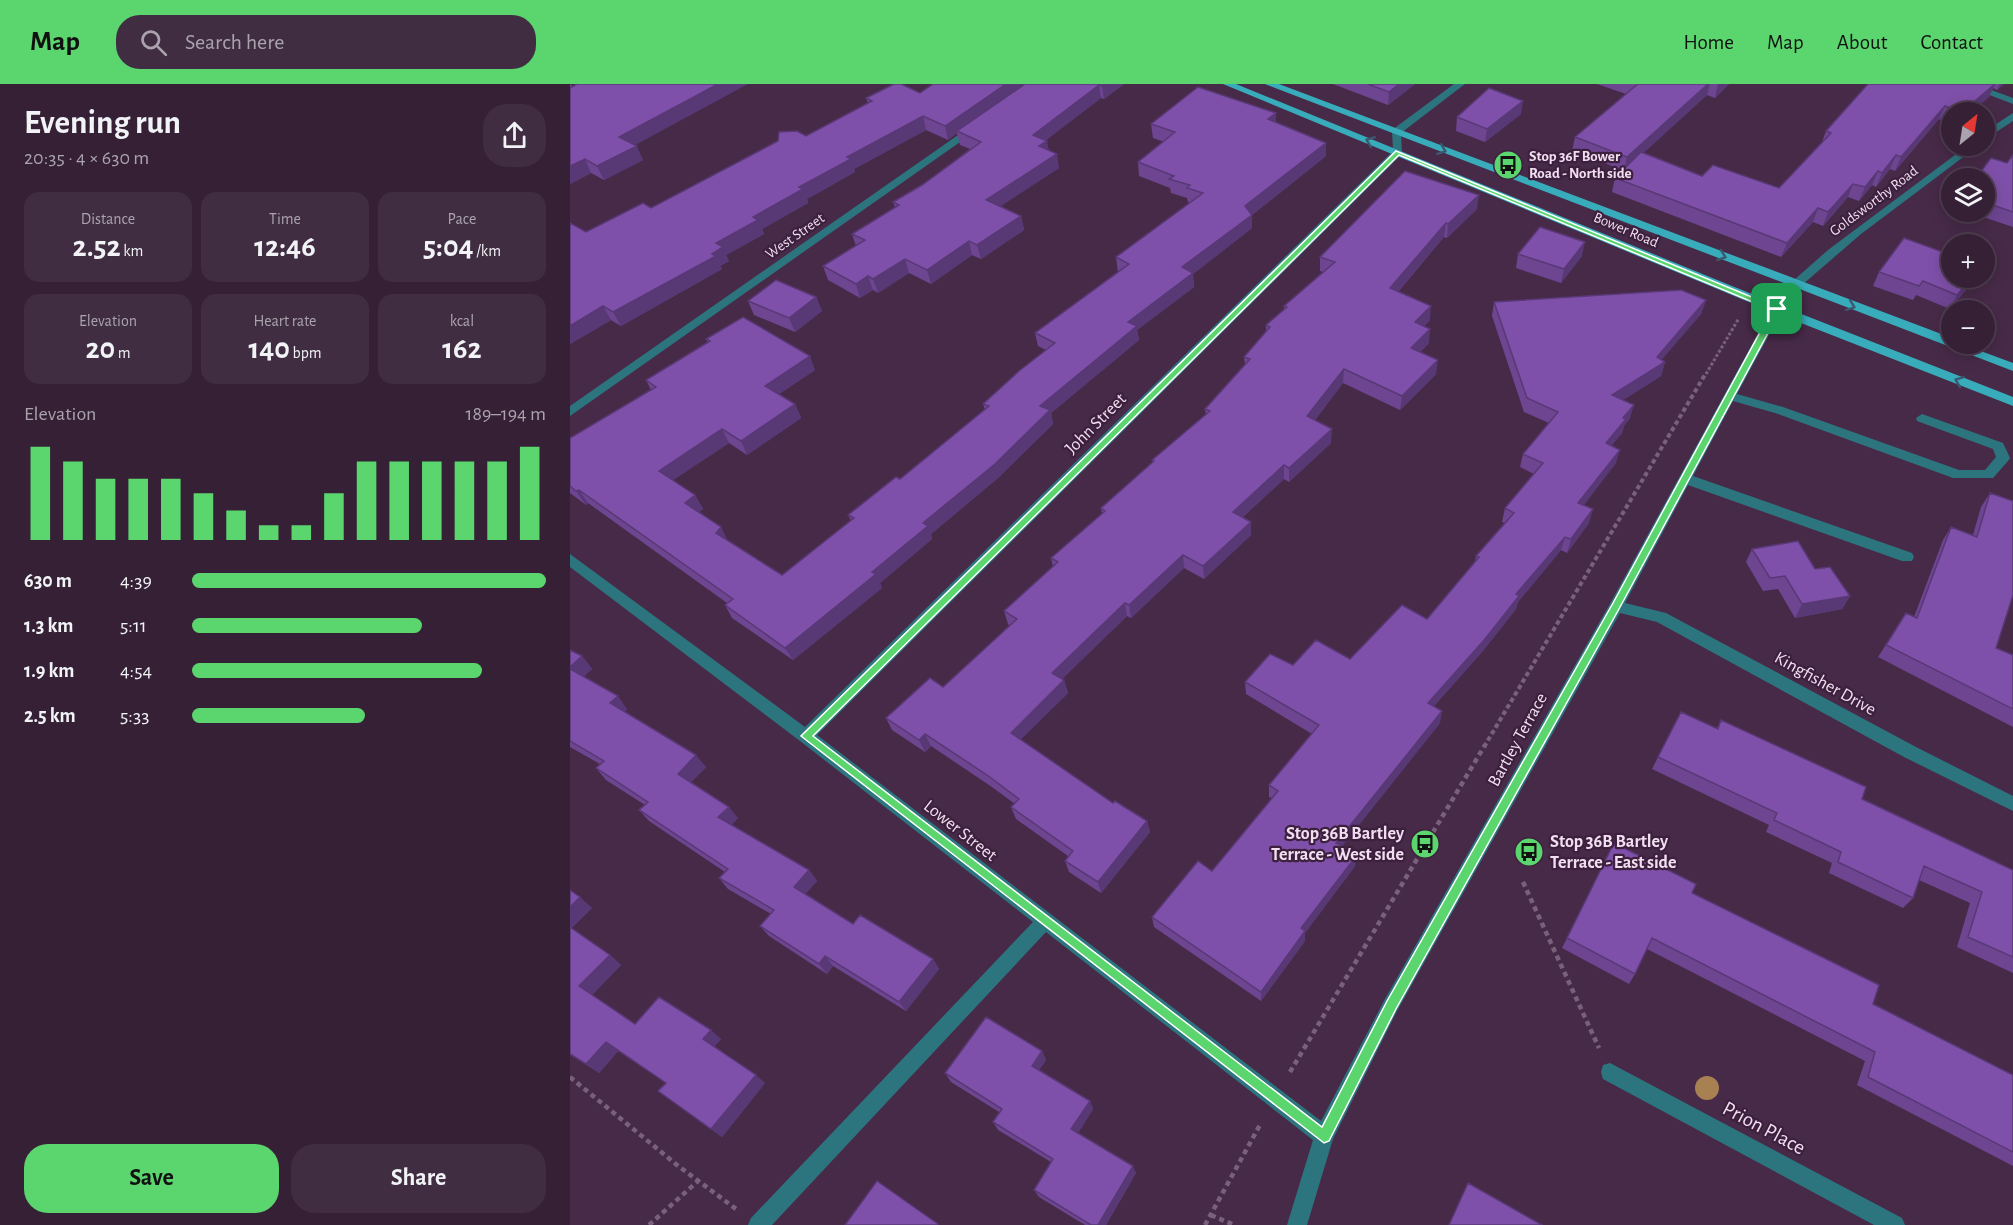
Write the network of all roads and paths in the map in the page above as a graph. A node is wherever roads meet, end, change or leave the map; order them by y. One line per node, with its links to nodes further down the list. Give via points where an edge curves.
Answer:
1 (1228, 84): 10 (main road, Bower Road, one-way to 1)
2 (1270, 84): 9 (main road, Bower Road)
3 (1460, 84): 9 (street)
4 (1966, 84): 5 (street)
5 (2013, 101)
6 (2013, 116): 8 (street)
7 (989, 118): 20 (street, West Street)
8 (1995, 129)
9 (1395, 132): 10 (street); 12 (main road, Bower Road, one-way to 12)
10 (1398, 152): 13 (main road, Bower Road); 26 (street, John Street)
11 (1960, 156): 12 (street, Goldsworthy Road, via 1861,229)
12 (1797, 285): 13 (street, Bartley Terrace); 15 (main road, Bower Road, one-way to 15)
13 (1777, 309): 18 (street, Bartley Terrace); 19 (main road, Bower Road, one-way to 13)
14 (1747, 316): 30 (path, via 1741,314)
15 (1941, 339)
16 (1980, 354): 17 (main road, Bower Road)
17 (2013, 367)
18 (1730, 396): 21 (street, via 1958,475 1988,475 2003,458 1998,446); 22 (street, Bartley Terrace)
19 (2013, 402)
20 (570, 412)
21 (1922, 418)
22 (1686, 479): 23 (street); 25 (street, Bartley Terrace)
23 (1907, 557)
24 (570, 559): 26 (street, Lower Street)
25 (1616, 606): 27 (street, Kingfisher Drive, via 1661,617); 34 (street, Bartley Terrace, via 1392,1005)
26 (806, 736): 29 (street, Lower Street)
27 (2013, 804)
28 (1523, 882): 31 (path)
29 (1045, 921): 34 (street, Lower Street); 38 (street)
30 (1307, 1044)
31 (1610, 1072): 42 (street, Prion Place)
32 (570, 1077): 35 (path)
33 (1262, 1122): 36 (path)
34 (1324, 1136): 41 (street, Bartley Terrace)
35 (698, 1181): 37 (path); 38 (path)
36 (1211, 1215): 39 (path); 40 (path)
37 (649, 1225)
38 (758, 1225)
39 (1206, 1225)
40 (1233, 1225)
41 (1297, 1225)
42 (1895, 1225)

